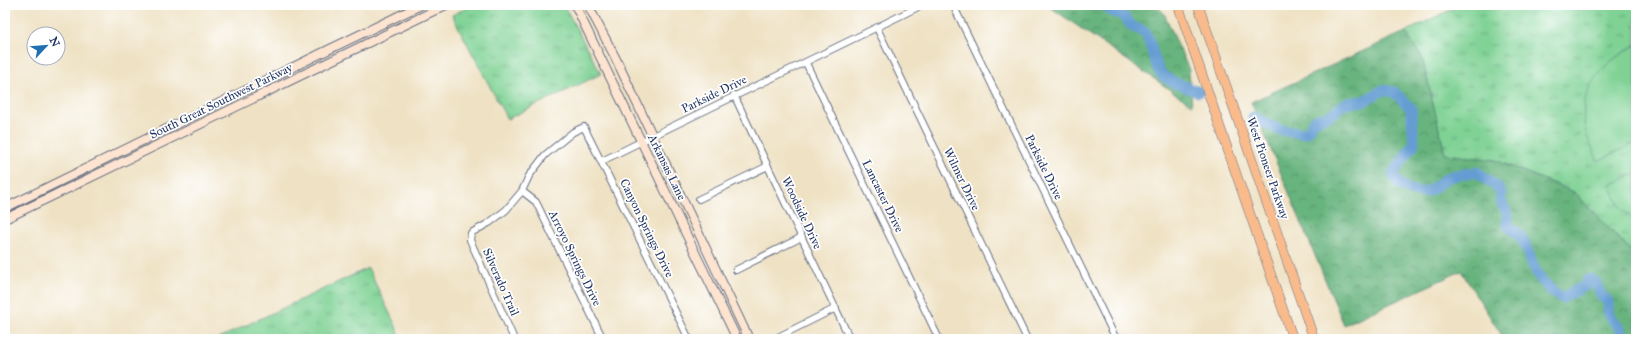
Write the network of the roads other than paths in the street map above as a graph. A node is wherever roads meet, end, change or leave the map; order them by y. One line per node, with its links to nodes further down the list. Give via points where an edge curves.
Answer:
1 (421, 5): 10 (main road, South Great Southwest Parkway)
2 (575, 5): 15 (main road, Arkansas Lane)
3 (588, 5): 14 (main road, Arkansas Lane)
4 (922, 5): 9 (street, Parkside Drive)
5 (952, 5): 34 (street, Parkside Drive)
6 (1178, 5): 35 (main road)
7 (1198, 5): 36 (main road, West Pioneer Parkway)
8 (443, 6): 11 (main road, South Great Southwest Parkway)
9 (877, 28): 12 (street, Parkside Drive); 33 (street, Wilmer Drive)
10 (332, 48): 11 (main road); 20 (main road, South Great Southwest Parkway)
11 (338, 59): 21 (main road, South Great Southwest Parkway)
12 (806, 63): 13 (street, Parkside Drive); 32 (street, Lancaster Drive)
13 (734, 96): 14 (street, Parkside Drive); 17 (street, Woodside Drive)
14 (652, 136): 15 (street, Parkside Drive); 29 (main road, Arkansas Lane)
15 (642, 141): 16 (street, Parkside Drive); 28 (main road, Arkansas Lane)
16 (602, 160): 18 (street, Canyon Springs Drive, via 584,127 573,132 545,155 529,176); 27 (street, Canyon Springs Drive)
17 (768, 166): 19 (street); 22 (street, Woodside Drive)
18 (522, 191): 25 (street, Silverado Trail, via 506,210 471,233 470,240); 26 (street, Arroyo Springs Drive, via 536,202)
19 (699, 199)
20 (5, 208)
21 (5, 219)
22 (802, 237): 23 (street); 24 (street, Woodside Drive)
23 (736, 270)
24 (836, 308): 30 (street); 31 (street, Woodside Drive)
25 (514, 339)
26 (603, 339)
27 (689, 339)
28 (737, 339)
29 (749, 339)
30 (774, 339)
31 (850, 339)
32 (939, 339)
33 (1027, 339)
34 (1116, 339)
35 (1293, 339)
36 (1314, 339)

